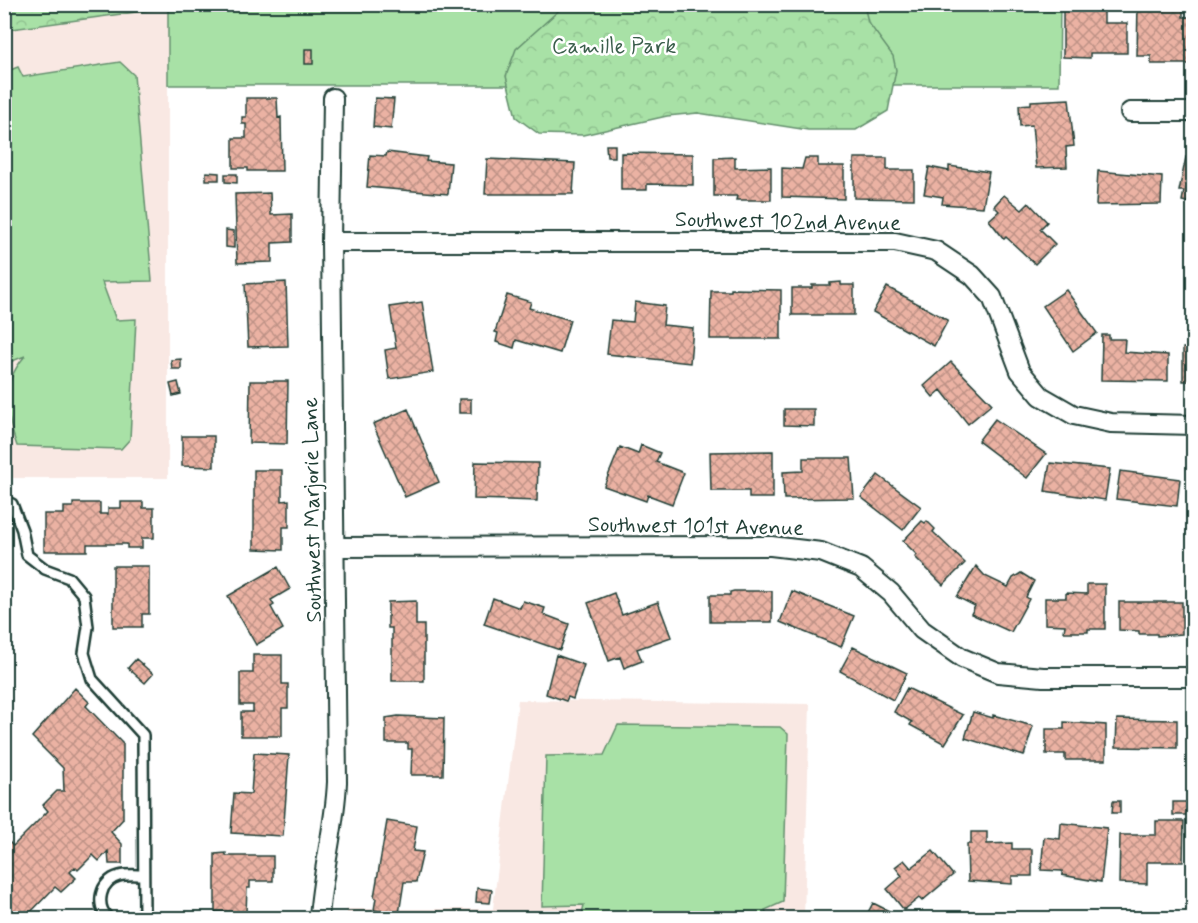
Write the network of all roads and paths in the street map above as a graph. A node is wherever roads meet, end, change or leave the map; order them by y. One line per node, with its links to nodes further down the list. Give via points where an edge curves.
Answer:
1 (333, 98): 4 (street, Southwest Marjorie Lane)
2 (1130, 112): 3 (street)
3 (1194, 112)
4 (331, 242): 5 (street, Southwest 102nd Avenue, via 905,244 936,251 972,275 992,297 1020,371 1041,396 1074,415 1111,423); 7 (street, Southwest Marjorie Lane)
5 (1194, 425)
6 (4, 501): 9 (lane, via 12,504 27,555 45,569 69,579 84,596 88,627 84,653 92,679 143,735)
7 (336, 547): 8 (street, Southwest 101st Avenue, via 771,546 821,552 861,568 891,593 922,630 962,658 998,673 1043,677); 12 (street, Southwest Marjorie Lane, via 337,782 335,821)
8 (1194, 677)
9 (143, 875): 10 (lane, via 122,875 107,883 100,899); 11 (lane)
10 (108, 918)
11 (144, 918)
12 (319, 918)

